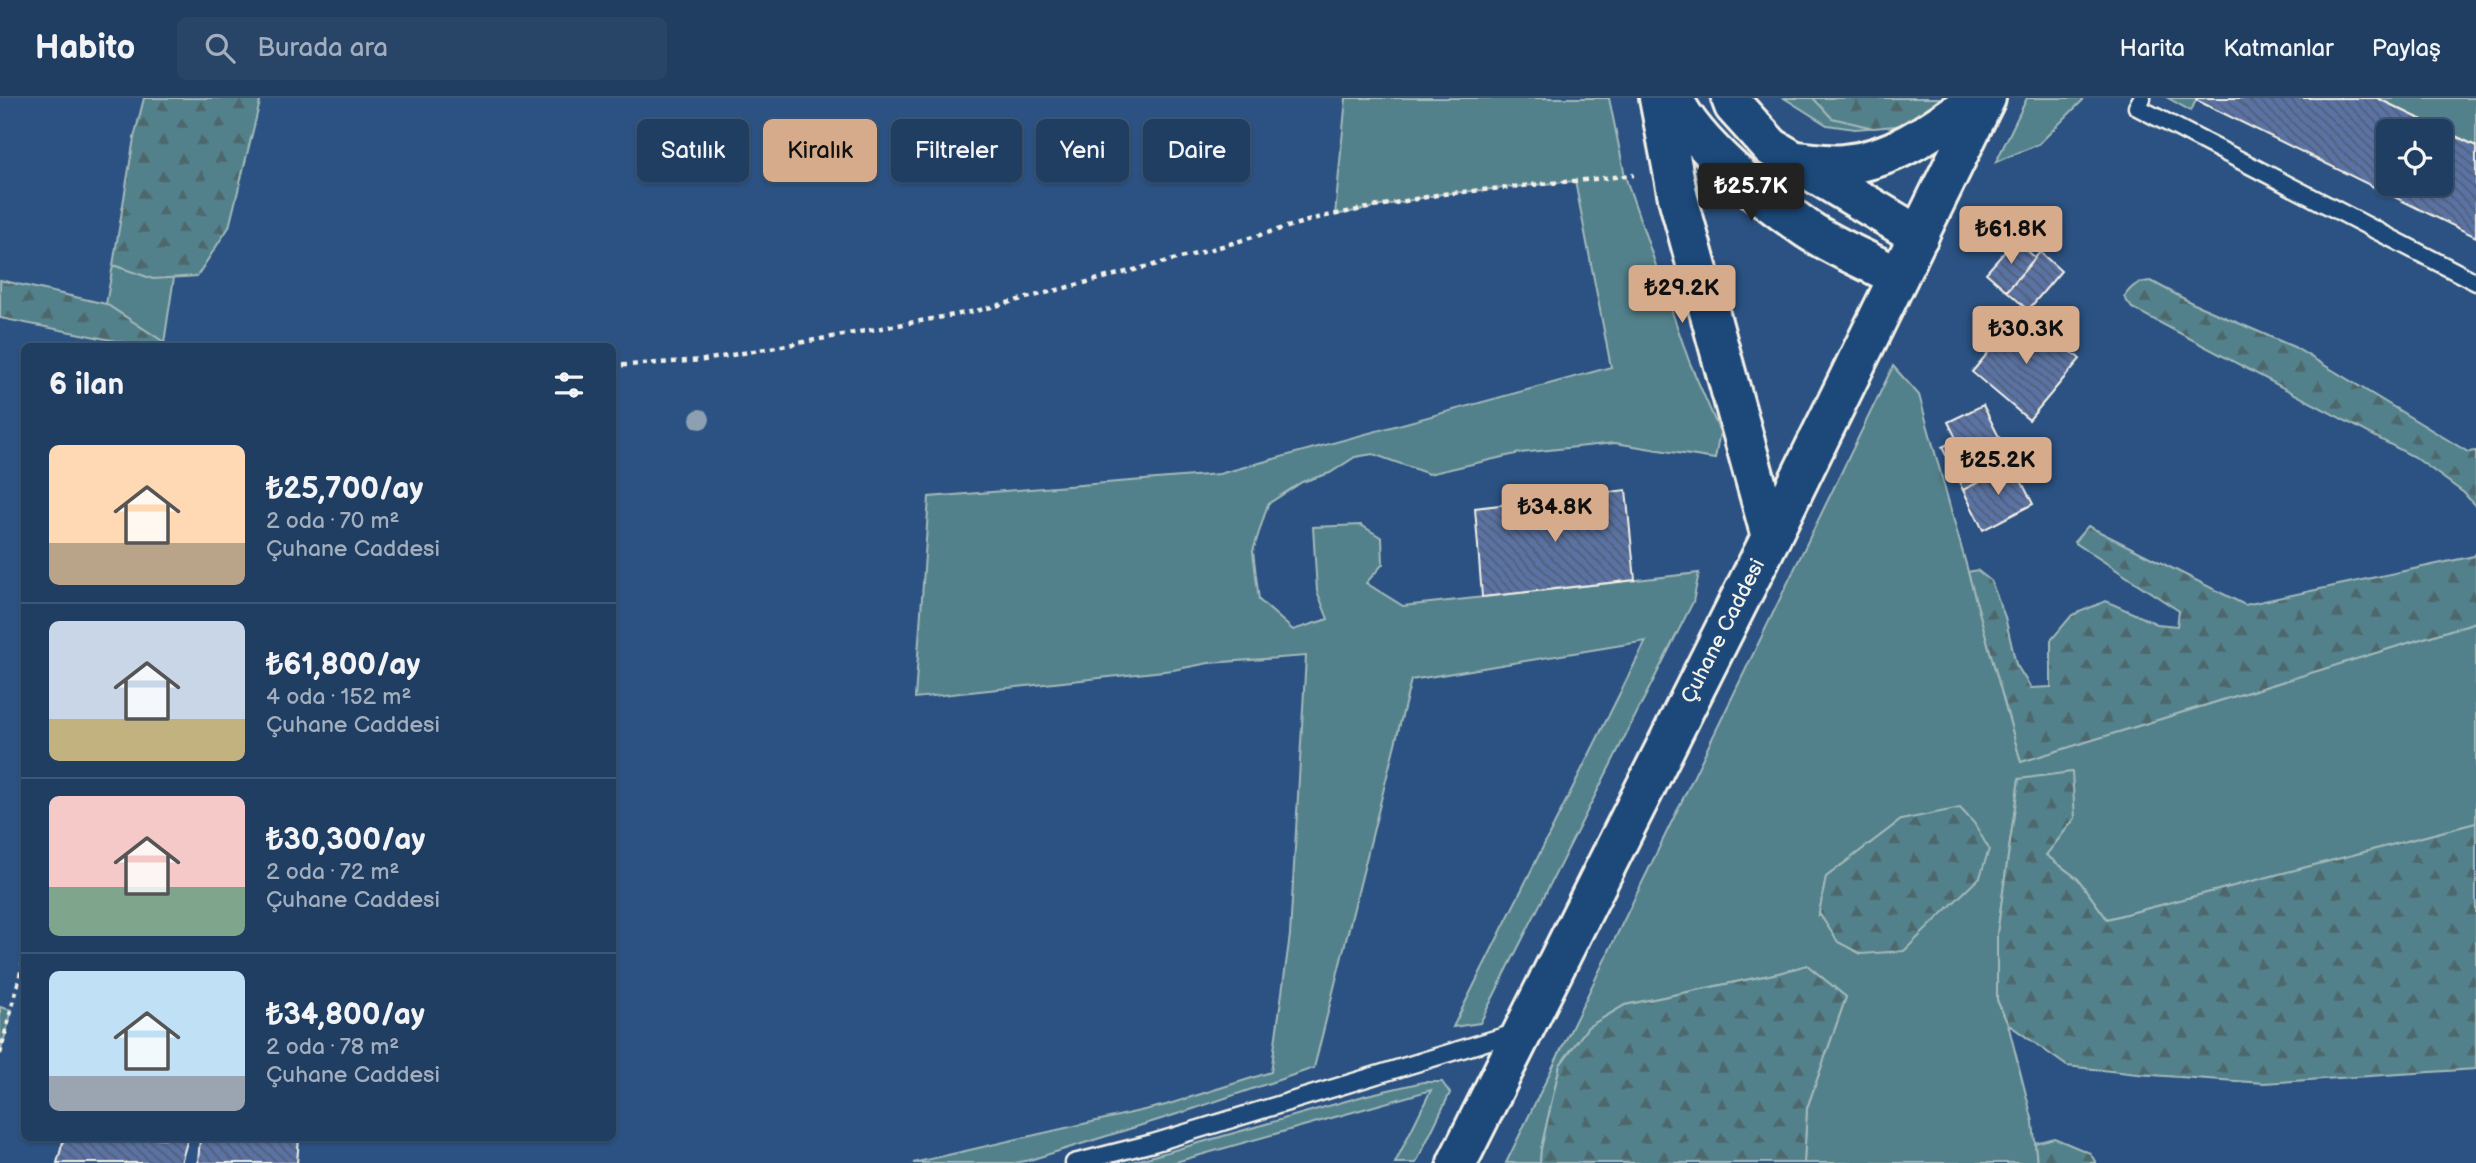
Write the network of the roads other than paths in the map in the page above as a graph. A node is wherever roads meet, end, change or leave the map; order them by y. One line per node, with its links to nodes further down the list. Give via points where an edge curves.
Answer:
1 (1660, 98): 11 (main road, via 1678,198)
2 (1673, 98): 9 (main road, via 1682,116 1735,173 1809,230)
3 (1731, 98): 7 (main road, via 1771,148)
4 (1978, 98): 7 (main road, via 1891,153 1844,164)
5 (1986, 98): 8 (main road, Çuhane Caddesi)
6 (2142, 98): 10 (lane, via 2137,107)
7 (1790, 160): 8 (main road)
8 (1919, 236): 9 (main road, Çuhane Caddesi)
9 (1898, 277): 11 (main road, Çuhane Caddesi)
10 (2476, 282)
11 (1770, 537): 12 (main road, Çuhane Caddesi)
12 (1523, 1030): 13 (lane); 14 (main road, Çuhane Caddesi)
13 (1074, 1163)
14 (1457, 1163)

